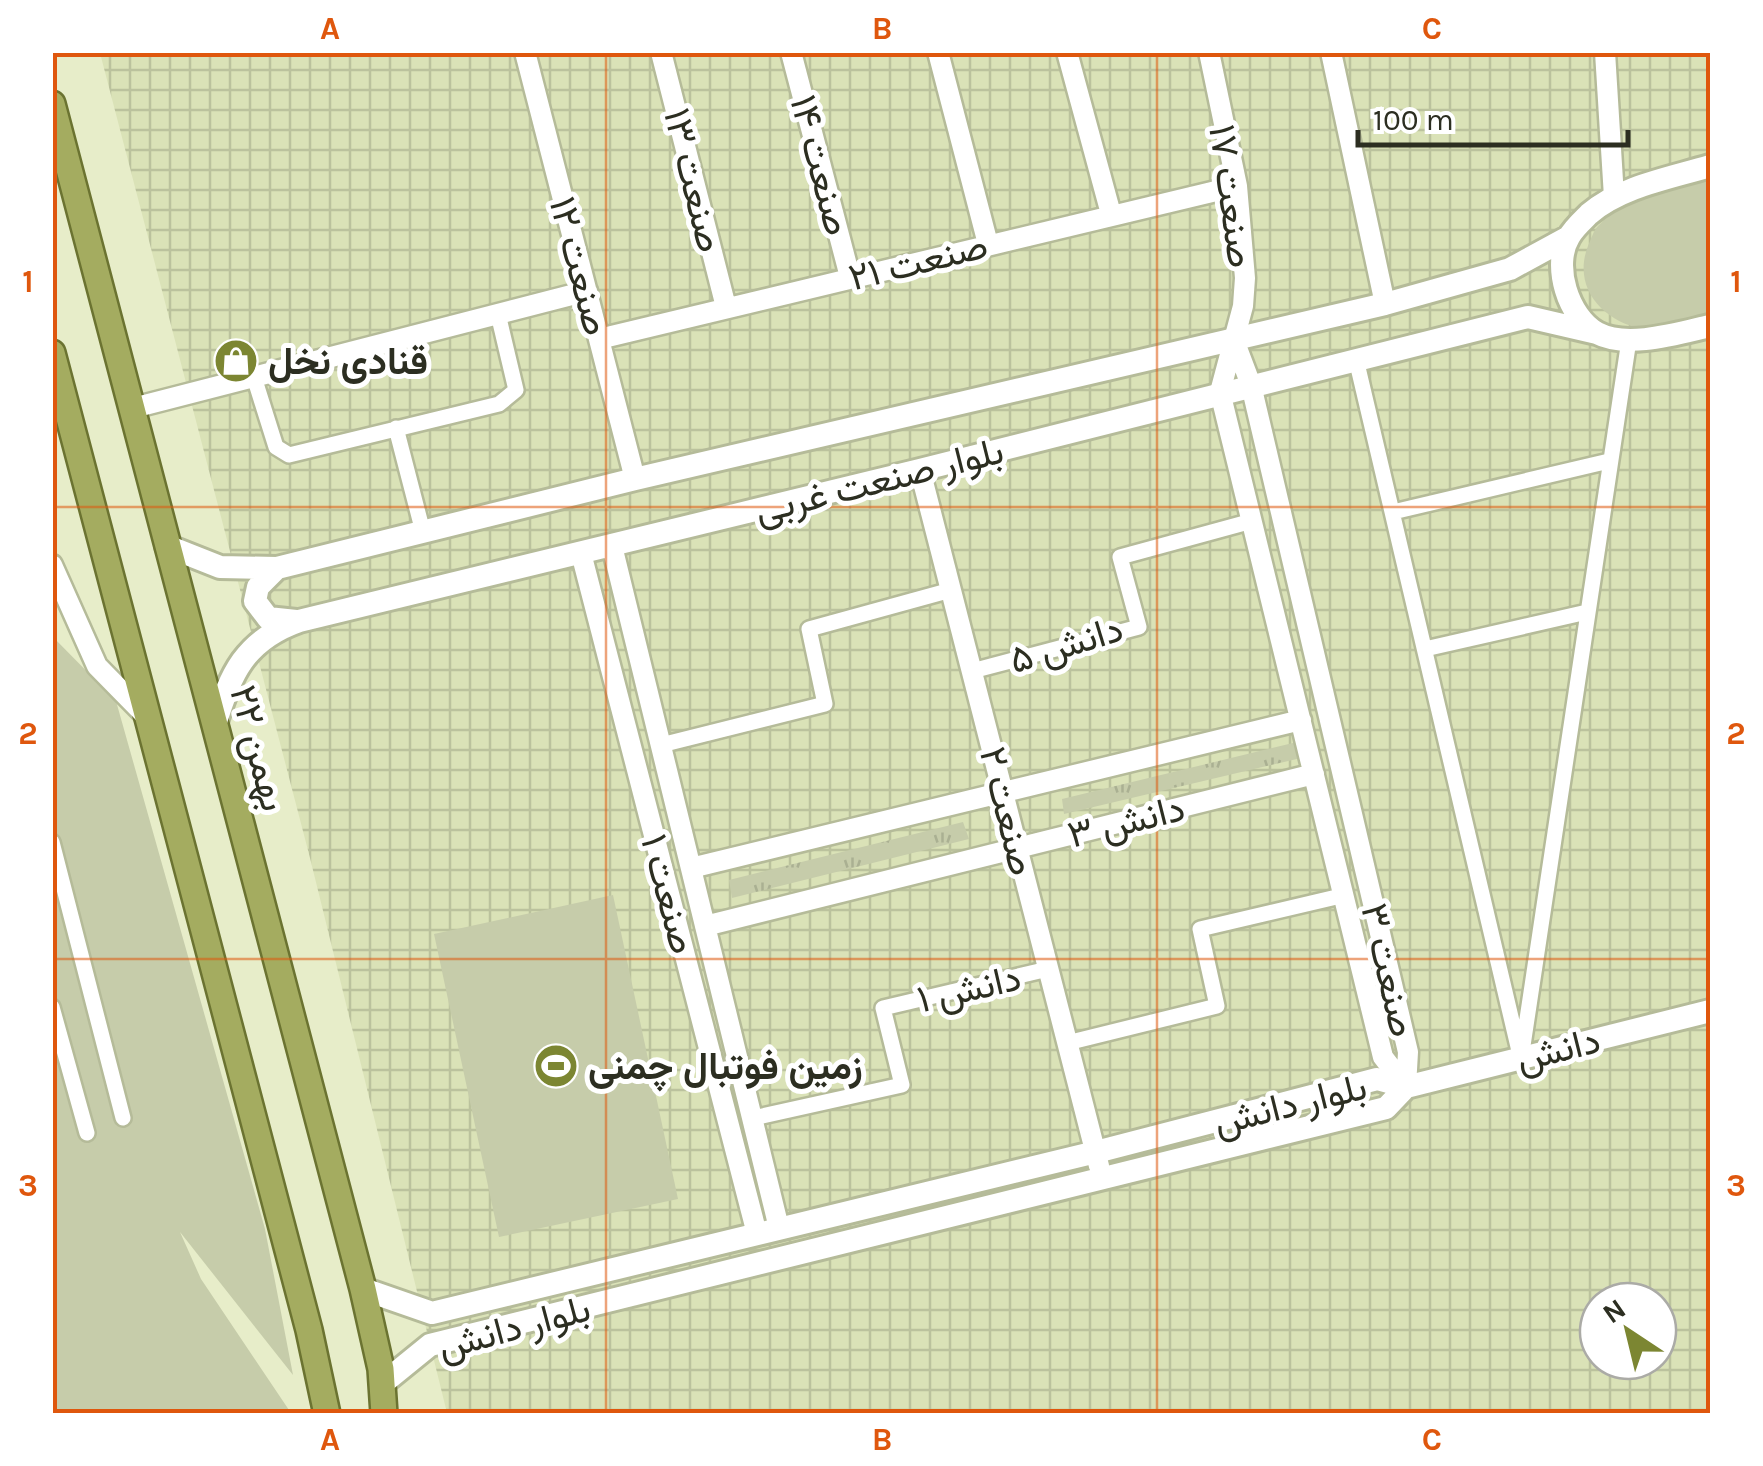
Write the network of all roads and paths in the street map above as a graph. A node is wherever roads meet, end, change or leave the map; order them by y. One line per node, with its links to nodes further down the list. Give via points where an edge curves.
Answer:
1 (525, 52): 17 (street, صنعت ۱۲)
2 (661, 52): 19 (street, صنعت ۱۳)
3 (792, 52): 16 (street, صنعت ۱۴)
4 (938, 52): 15 (street)
5 (1066, 52): 13 (street)
6 (1209, 52): 11 (street, صنعت ۱۷)
7 (1331, 52): 18 (street)
8 (1604, 52): 12 (street)
9 (52, 104): 31 (highway, ۲۲ بهمن)
10 (1710, 166): 12 (main road)
11 (1237, 186): 13 (street, صنعت ۲۱); 24 (street, صنعت ۱۷, via 1245,278)
12 (1614, 197): 14 (main road, بلوار صنعت غربی)
13 (1111, 214): 15 (street, صنعت ۲۱)
14 (1568, 238): 18 (main road, بلوار صنعت غربی, via 1510,269); 22 (main road, via 1565,290)
15 (988, 244): 16 (street, صنعت ۲۱)
16 (850, 278): 19 (street, صنعت ۲۱)
17 (587, 292): 20 (street); 23 (street, صنعت ۱۲)
18 (1385, 304): 24 (main road, بلوار صنعت غربی)
19 (726, 308): 23 (street, صنعت ۲۱)
20 (498, 314): 28 (street); 32 (street, via 516,390 509,399)
21 (1710, 326): 25 (main road)
22 (1596, 332): 25 (main road, بلوار صنعت غربی); 27 (main road, بلوار صنعت غربی, via 1528,317)
23 (599, 339): 35 (street, صنعت ۱۲)
24 (1234, 340): 29 (street, صنعت ۳); 30 (street, صنعت ۱۷); 35 (main road, بلوار صنعت غربی)
25 (1629, 340): 33 (street)
26 (52, 353): 49 (highway)
27 (1356, 359): 29 (main road, بلوار صنعت غربی); 36 (street)
28 (254, 377): 31 (street); 32 (street, via 281,453)
29 (1251, 384): 30 (main road, بلوار صنعت غربی); 65 (street, صنعت ۳, via 1408,1052)
30 (1220, 392): 34 (main road, بلوار صنعت غربی); 37 (street, صنعت ۳)
31 (133, 408): 39 (highway, ۲۲ بهمن)
32 (396, 428): 38 (street)
33 (1609, 461): 36 (street); 45 (street)
34 (920, 470): 40 (main road, بلوار صنعت غربی); 44 (street, صنعت ۲)
35 (635, 479): 38 (main road, بلوار صنعت غربی)
36 (1392, 512): 47 (street)
37 (1252, 521): 48 (street, دانش ۵, via 1120,557 1139,627); 50 (street, صنعت ۳)
38 (423, 532): 43 (main road, بلوار صنعت غربی)
39 (166, 546): 43 (main road, بلوار صنعت غربی, via 220,566); 51 (highway, ۲۲ بهمن)
40 (612, 546): 41 (main road, بلوار صنعت غربی); 52 (street, صنعت ۱)
41 (581, 553): 46 (main road, بلوار صنعت غربی); 72 (street, صنعت ۱)
42 (52, 565): 49 (street, via 97,666)
43 (277, 568): 46 (main road, via 258,587 259,611)
44 (951, 590): 48 (street, صنعت ۲); 52 (street, via 809,629 824,704)
45 (1586, 612): 47 (street); 64 (street)
46 (299, 622): 51 (main road, بلوار صنعت غربی, via 276,629 247,652 225,690)
47 (1425, 649): 64 (street)
48 (972, 671): 54 (street, صنعت ۲)
49 (148, 718): 76 (highway)
50 (1301, 720): 53 (street, صنعت ۳); 54 (street, دانش ۳)
51 (215, 726): 74 (highway, ۲۲ بهمن)
52 (661, 745): 57 (street, صنعت ۱)
53 (1314, 774): 56 (street, دانش ۳); 58 (street, صنعت ۳)
54 (1003, 792): 56 (street, صنعت ۲); 57 (street, دانش ۳)
55 (52, 842): 66 (street)
56 (1017, 848): 59 (street, دانش ۳); 60 (street, صنعت ۲)
57 (691, 868): 59 (street, صنعت ۱)
58 (1345, 895): 63 (street, via 1200,929 1217,1006); 65 (street, صنعت ۳, via 1384,1057)
59 (705, 926): 67 (street, صنعت ۱)
60 (1048, 969): 63 (street, صنعت ۲); 67 (street, دانش ۱, via 883,1008 902,1086)
61 (52, 1007): 68 (street)
62 (1710, 1011): 64 (main road, دانش)
63 (1067, 1043): 69 (street, صنعت ۲)
64 (1521, 1059): 65 (main road, دانش)
65 (1406, 1087): 69 (main road, بلوار دانش, via 1377,1079); 70 (main road, بلوار دانش, via 1386,1108)
66 (124, 1118)
67 (752, 1118): 72 (street, صنعت ۱)
68 (87, 1133)
69 (1096, 1152): 70 (street, صنعت ۲); 71 (main road, بلوار دانش)
70 (1102, 1180): 73 (main road, بلوار دانش)
71 (826, 1218): 72 (main road, بلوار دانش); 73 (main road)
72 (768, 1232): 74 (main road, بلوار دانش, via 432,1314)
73 (833, 1246): 75 (main road, بلوار دانش, via 430,1345)
74 (363, 1289): 75 (highway, ۲۲ بهمن)
75 (382, 1384): 77 (highway, ۲۲ بهمن)
76 (327, 1414)
77 (384, 1414)

